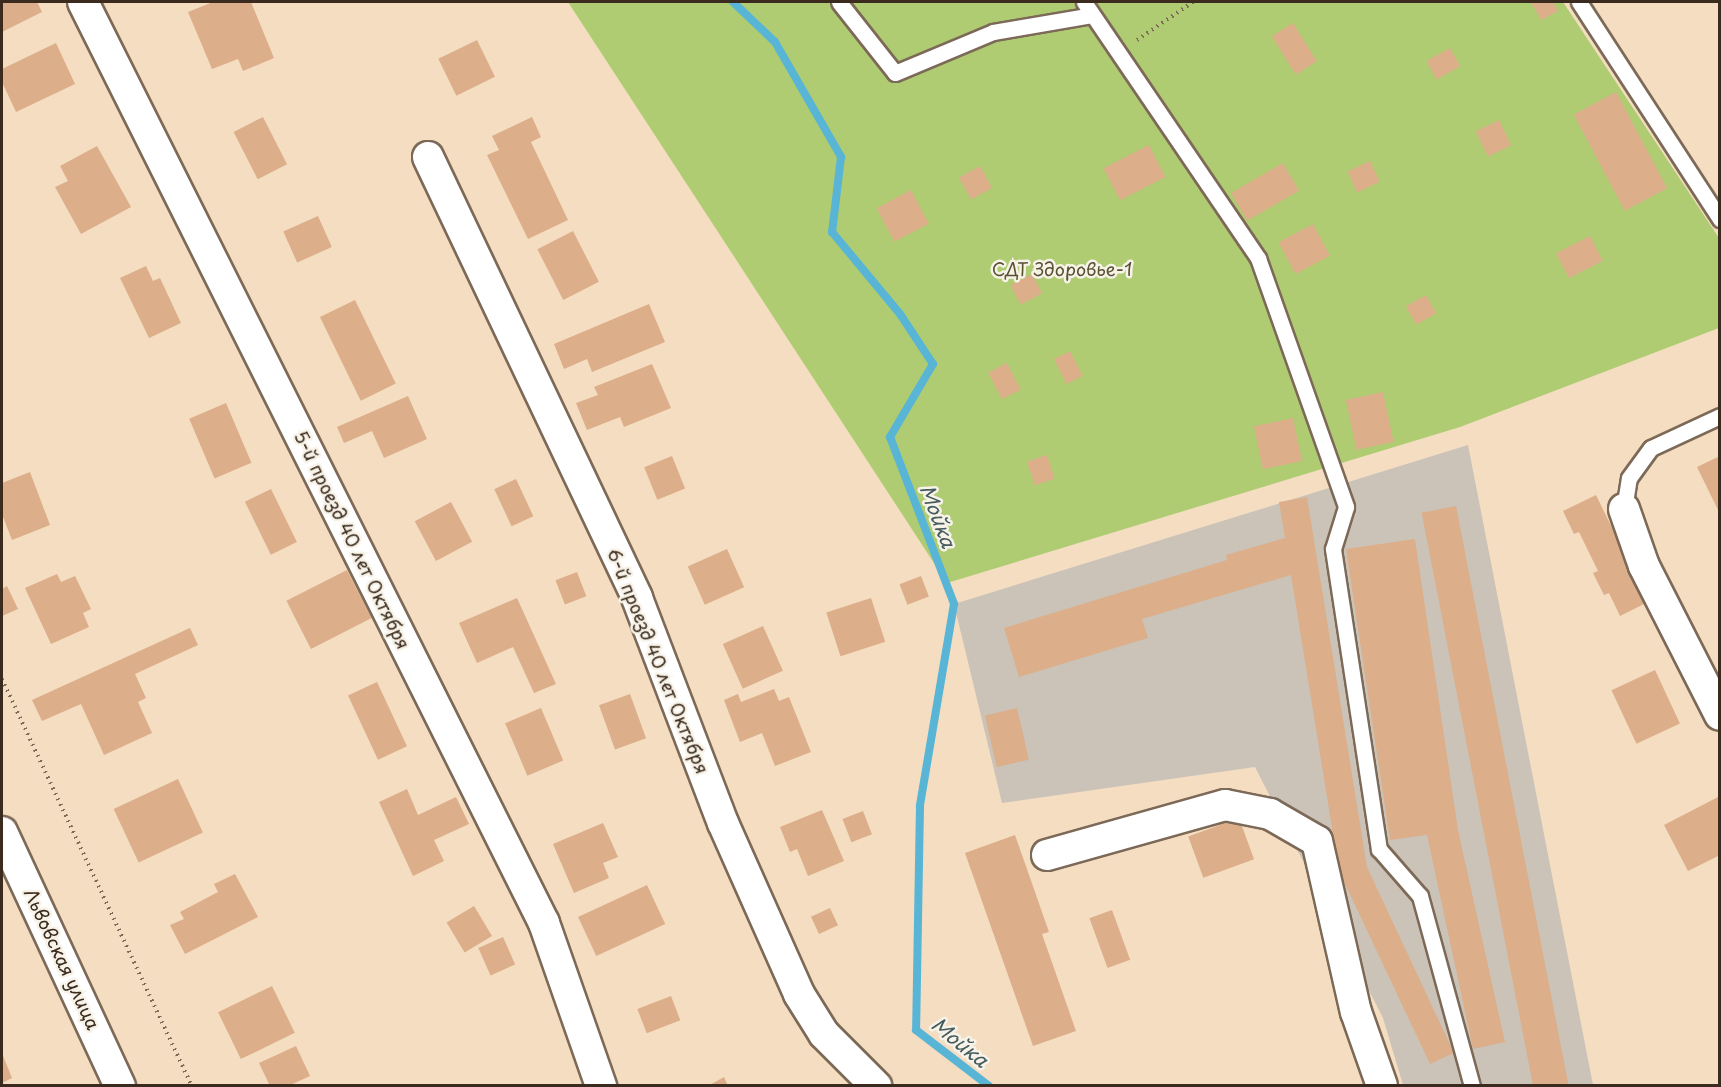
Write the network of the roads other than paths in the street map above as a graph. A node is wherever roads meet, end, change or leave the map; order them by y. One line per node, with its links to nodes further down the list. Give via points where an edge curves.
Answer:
1 (83, 2): 13 (street, 5-й проезд 40 лет Октября, via 544,923)
2 (839, 2): 4 (lane, via 895,73 993,32)
3 (1579, 2): 6 (lane)
4 (1088, 8): 16 (lane, via 1258,258 1346,507 1333,549 1379,849 1420,896)
5 (428, 157): 14 (street, 6-й проезд 40 лет Октября, via 637,598 723,824 799,994 824,1034)
6 (1719, 219)
7 (1719, 416): 8 (lane, via 1651,448 1629,478)
8 (1623, 509): 9 (street, via 1644,566)
9 (1719, 716)
10 (2, 832): 12 (street, Львовская улица)
11 (1047, 855): 15 (street, via 1226,805 1270,814 1317,841 1356,1012)
12 (120, 1086)
13 (601, 1086)
14 (876, 1086)
15 (1382, 1086)
16 (1472, 1086)

